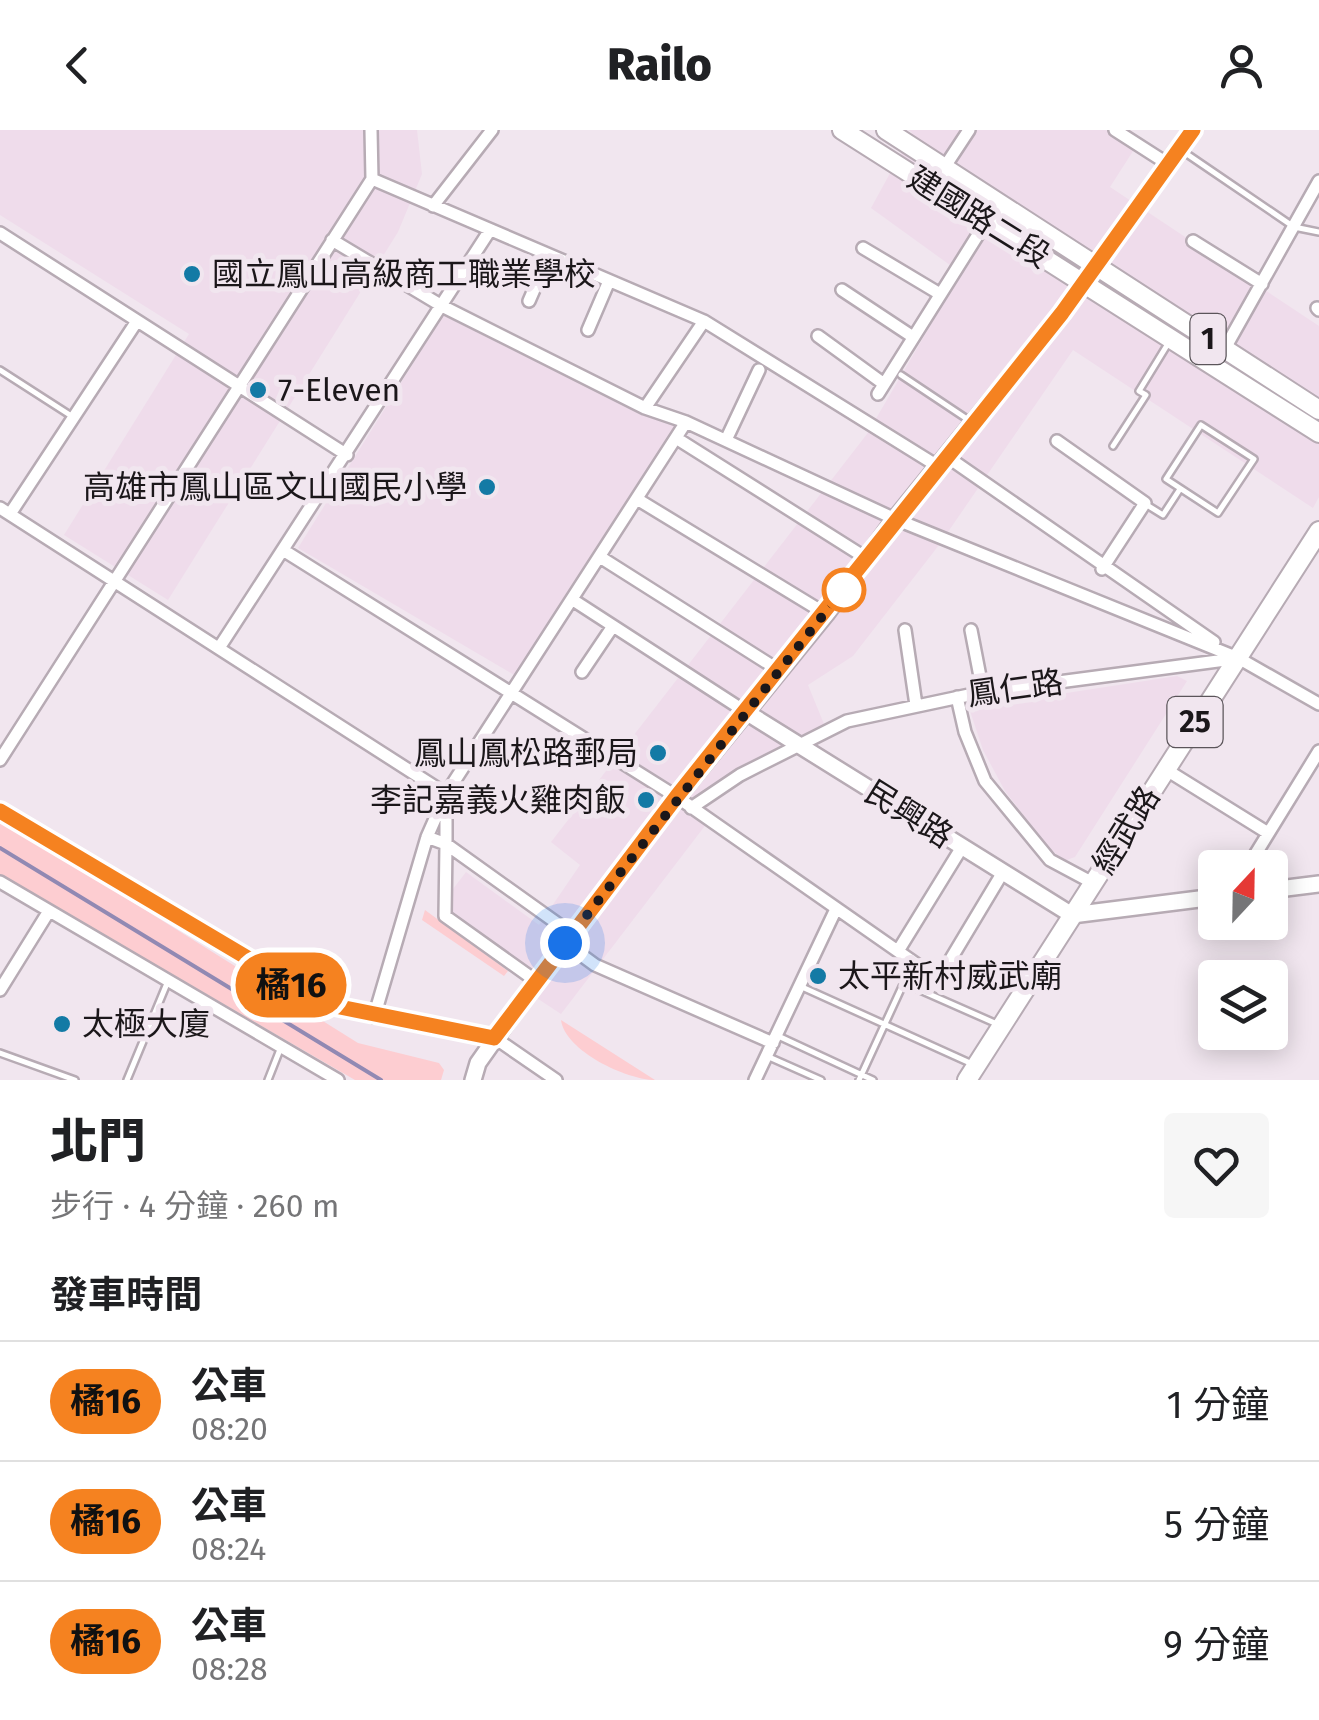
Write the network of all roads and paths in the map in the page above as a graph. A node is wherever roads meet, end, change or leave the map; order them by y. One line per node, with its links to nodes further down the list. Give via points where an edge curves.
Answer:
1 (371, 130): 11 (street)
2 (492, 130): 13 (street)
3 (842, 130): 14 (main road, 建國路二段 / 1)
4 (886, 130): 10 (main road, 建國路二段 / 1)
5 (969, 130): 10 (street)
6 (1115, 130): 9 (street)
7 (1193, 130): 8 (street)
8 (1179, 148): 9 (street); 15 (lane)
9 (1168, 164): 23 (street)
10 (944, 168): 23 (main road, 建國路二段 / 1)
11 (372, 179): 13 (street); 19 (street)
12 (1319, 180): 15 (street)
13 (433, 206): 16 (street)
14 (986, 222): 25 (main road, 建國路二段 / 1); 28 (street)
15 (1294, 227): 17 (lane); 26 (street)
16 (490, 230): 22 (street); 30 (street)
17 (1319, 232)
18 (0, 233): 31 (street)
19 (332, 240): 30 (street); 41 (street)
20 (1193, 241): 26 (street)
21 (863, 248): 28 (street)
22 (548, 255): 24 (street); 29 (street)
23 (1098, 265): 25 (street); 37 (main road, 建國路二段 / 1)
24 (609, 280): 32 (street); 33 (street)
25 (1084, 284): 36 (main road, 建國路二段 / 1); 46 (street)
26 (1262, 284): 37 (street)
27 (842, 290): 35 (street)
28 (940, 294): 35 (street)
29 (529, 301)
30 (442, 306): 42 (street); 52 (street)
31 (137, 321): 41 (street); 44 (street)
32 (704, 321): 42 (street); 53 (street)
33 (588, 330)
34 (818, 336): 35 (street, via 881,388)
35 (913, 337)
36 (1171, 339): 47 (main road, 建國路二段 / 1); 51 (lane, via 1138,390 1146,396)
37 (1224, 350): 43 (main road, 建國路二段 / 1)
38 (0, 370): 44 (lane)
39 (759, 370): 49 (street)
40 (901, 376): 46 (lane)
41 (240, 389): 52 (street); 64 (street)
42 (645, 408): 45 (street)
43 (1319, 410)
44 (74, 418): 57 (street)
45 (686, 422): 48 (street); 49 (street)
46 (973, 423): 53 (street)
47 (1319, 433)
48 (676, 438): 55 (street); 62 (street)
49 (726, 440): 58 (street)
50 (1057, 440): 56 (street)
51 (1113, 446)
52 (347, 456): 60 (street)
53 (942, 462): 58 (street); 63 (street)
54 (1180, 488): 54 (lane, via 1166,479 1202,426 1254,459 1218,513); 56 (lane, via 1163,515)
55 (637, 499): 61 (street); 66 (street)
56 (1145, 504): 63 (street)
57 (5, 511): 64 (street)
58 (895, 519): 62 (street); 71 (street)
59 (1319, 531): 71 (main road, 經武路 / 25)
60 (283, 550): 70 (street); 75 (street)
61 (600, 557): 65 (street); 72 (street)
62 (866, 558): 66 (street)
63 (1102, 568): 71 (street)
64 (116, 584): 70 (street); 82 (street)
65 (573, 600): 67 (street); 75 (street)
66 (826, 614): 72 (street)
67 (612, 626): 73 (street); 79 (street)
68 (905, 630): 78 (street)
69 (971, 630): 74 (street)
70 (219, 648): 84 (street)
71 (1238, 658): 74 (street, 鳳仁路); 77 (street); 83 (main road, 經武路 / 25)
72 (780, 671): 79 (street)
73 (582, 672)
74 (983, 692): 76 (street, 鳳仁路)
75 (512, 695): 84 (street); 85 (street)
76 (958, 696): 78 (street, 鳳仁路); 95 (street, via 985,782 1050,860)
77 (1319, 704)
78 (916, 705): 80 (street, 鳳仁路, via 847,721)
79 (746, 712): 80 (street, 民興路); 85 (street)
80 (799, 746): 86 (street, 鳳仁路); 91 (street, 民興路)
81 (1319, 751): 88 (street)
82 (0, 760)
83 (1166, 769): 88 (street); 95 (main road, 經武路 / 25)
84 (446, 794): 89 (street); 90 (street)
85 (677, 796): 86 (street); 102 (street)
86 (690, 808): 99 (street)
87 (0, 811): 110 (street, via 316,999)
88 (1268, 833): 92 (street)
89 (426, 837): 90 (street); 110 (street)
90 (446, 844): 102 (street); 107 (street, via 445,916)
91 (962, 847): 93 (street, 民興路); 103 (street)
92 (1258, 850)
93 (1003, 872): 101 (street, 民興路); 104 (street, via 940,976)
94 (0, 882): 100 (street)
95 (1093, 883): 101 (main road, 經武路 / 25)
96 (1319, 884): 97 (street)
97 (1288, 888)
98 (1198, 899): 101 (street)
99 (836, 908): 103 (street); 109 (street)
100 (48, 911): 105 (street); 106 (street)
101 (1072, 915): 112 (main road, 經武路 / 25)
102 (568, 938): 107 (street); 114 (street, via 595,965)
103 (898, 952): 104 (street)
104 (914, 962): 108 (lane)
105 (168, 980): 115 (street); 121 (lane)
106 (2, 981)
107 (536, 981): 113 (street)
108 (904, 983): 111 (lane); 112 (lane)
109 (800, 986): 111 (lane); 114 (street)
110 (374, 1016): 113 (street)
111 (885, 1024): 118 (lane); 119 (lane)
112 (1002, 1026): 118 (main road, 經武路 / 25)
113 (494, 1038): 124 (street); 125 (street)
114 (774, 1039): 117 (street); 119 (lane)
115 (281, 1047): 122 (lane); 123 (street)
116 (0, 1054): 120 (lane)
117 (767, 1056): 126 (street); 127 (lane)
118 (972, 1073)
119 (861, 1077): 128 (lane)
120 (75, 1080)
121 (127, 1080)
122 (268, 1080)
123 (338, 1080)
124 (473, 1080)
125 (556, 1080)
126 (755, 1080)
127 (821, 1080)
128 (873, 1080)

